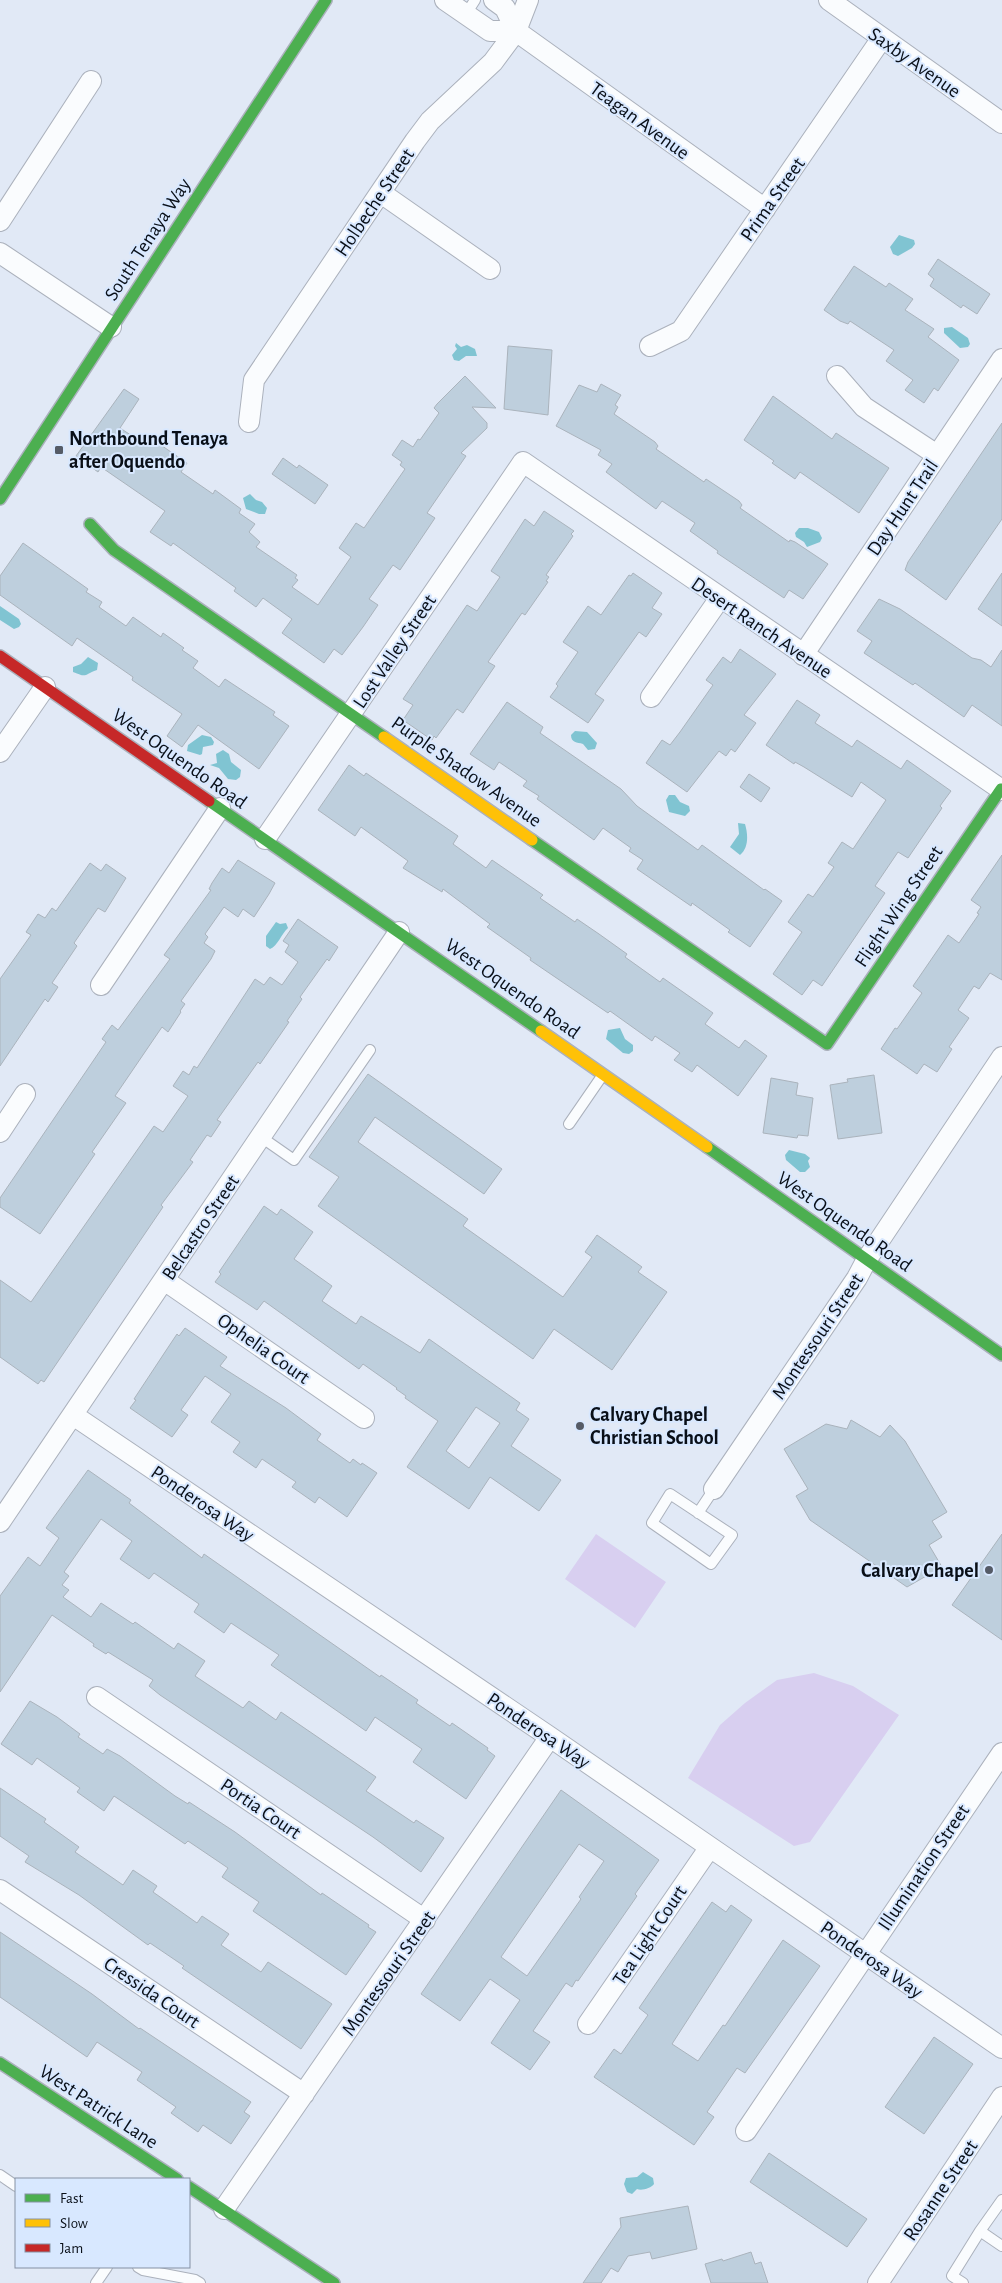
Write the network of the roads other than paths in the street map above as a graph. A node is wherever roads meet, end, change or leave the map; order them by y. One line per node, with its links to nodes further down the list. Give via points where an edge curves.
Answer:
1 (326, 0): 16 (street, South Tenaya Way)
2 (445, 0): 6 (street)
3 (494, 0): 7 (street, Teagan Avenue, via 505,8)
4 (528, 0): 7 (street, Holbeche Street)
5 (829, 0): 8 (street, Saxby Avenue)
6 (470, 7): 7 (street, via 490,31)
7 (516, 31): 11 (street, Holbeche Street, via 494,62 430,121); 12 (street, Teagan Avenue)
8 (882, 38): 10 (street, Saxby Avenue); 12 (street, Prima Street)
9 (91, 80): 13 (street)
10 (1002, 123)
11 (381, 193): 15 (street); 20 (street, Holbeche Street, via 254,380)
12 (765, 209): 17 (street, Prima Street, via 681,331)
13 (0, 221)
14 (0, 253): 16 (street)
15 (490, 269)
16 (111, 327): 23 (street, South Tenaya Way)
17 (650, 346)
18 (1002, 359): 21 (street, Day Hunt Trail)
19 (837, 376): 21 (street, via 864,407)
20 (249, 422)
21 (937, 455): 26 (street, Day Hunt Trail)
22 (523, 462): 25 (street, Desert Ranch Avenue); 30 (street, Lost Valley Street)
23 (0, 499)
24 (90, 524): 30 (street, Purple Shadow Avenue, via 114,550)
25 (720, 598): 26 (street, Desert Ranch Avenue); 29 (street)
26 (803, 655): 32 (street, Desert Ranch Avenue)
27 (0, 656): 28 (street, West Oquendo Road)
28 (46, 687): 31 (street); 33 (street, West Oquendo Road)
29 (651, 697)
30 (352, 714): 34 (street, Lost Valley Street); 37 (street, Purple Shadow Avenue)
31 (0, 752)
32 (1001, 790): 37 (street, Flight Wing Street)
33 (220, 808): 34 (street, West Oquendo Road); 36 (street)
34 (265, 839): 35 (street, West Oquendo Road)
35 (400, 932): 40 (street, West Oquendo Road); 44 (street, Belcastro Street)
36 (101, 985)
37 (827, 1044)
38 (370, 1050): 44 (lane, via 294,1160)
39 (1002, 1057): 45 (street, Montessouri Street)
40 (604, 1074): 42 (lane); 45 (street, West Oquendo Road)
41 (25, 1094): 43 (street)
42 (569, 1124)
43 (0, 1132)
44 (261, 1137): 46 (street, Belcastro Street)
45 (866, 1259): 47 (street, West Oquendo Road); 50 (street, Montessouri Street, via 857,1278)
46 (164, 1280): 48 (street, Belcastro Street); 49 (street, Ophelia Court)
47 (1002, 1356)
48 (72, 1415): 52 (street, Belcastro Street); 54 (street, Ponderosa Way)
49 (364, 1418)
50 (714, 1489): 51 (lane)
51 (698, 1513): 51 (lane, via 670,1494 652,1523 711,1564 732,1536)
52 (0, 1522)
53 (97, 1697): 58 (street, Portia Court)
54 (550, 1737): 56 (street, Ponderosa Way); 58 (street, Montessouri Street)
55 (1002, 1753): 59 (street, Illumination Street)
56 (710, 1847): 59 (street, Ponderosa Way); 60 (street, Tea Light Court)
57 (0, 1890): 63 (street, Cressida Court)
58 (425, 1920): 63 (street, Montessouri Street)
59 (864, 1954): 61 (street, Ponderosa Way); 65 (street, Illumination Street)
60 (588, 2024)
61 (1002, 2048)
62 (0, 2063): 67 (street, West Patrick Lane)
63 (304, 2094): 71 (street, Montessouri Street)
64 (1002, 2097): 79 (street, Rosanne Street)
65 (746, 2131)
66 (0, 2175): 68 (lane)
67 (169, 2177)
68 (15, 2185)
69 (190, 2188): 71 (street)
70 (1002, 2200): 72 (lane)
71 (224, 2209): 78 (street)
72 (980, 2231): 73 (lane); 80 (lane, via 952,2276)
73 (1002, 2246)
74 (106, 2268): 76 (lane)
75 (140, 2268): 77 (lane)
76 (96, 2283)
77 (200, 2283)
78 (334, 2283)
79 (878, 2283)
80 (962, 2283)

